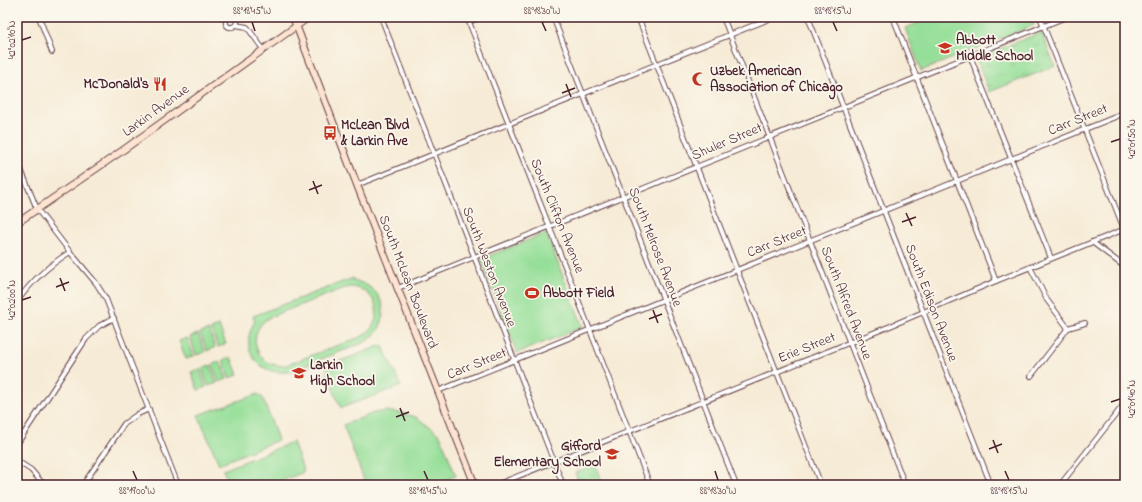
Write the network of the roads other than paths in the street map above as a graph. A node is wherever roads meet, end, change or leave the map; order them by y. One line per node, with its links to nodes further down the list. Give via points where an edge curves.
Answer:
1 (39, 17): 23 (street)
2 (228, 17): 18 (street, via 225,22 228,27)
3 (234, 17): 18 (street)
4 (293, 17): 19 (main road, South McLean Boulevard)
5 (309, 17): 19 (main road, Larkin Avenue)
6 (381, 17): 33 (street, South Weston Avenue)
7 (467, 17): 17 (street, South Clifton Avenue)
8 (480, 17): 17 (street)
9 (553, 17): 27 (street, South Melrose Avenue)
10 (638, 17): 25 (street)
11 (723, 17): 21 (street, South Alfred Avenue)
12 (774, 17): 21 (street)
13 (808, 17): 28 (street, South Edison Avenue)
14 (893, 17): 26 (street)
15 (1040, 17): 20 (street)
16 (1066, 17): 20 (street, Shuler Street)
17 (469, 22): 30 (street, South Clifton Avenue)
18 (236, 25): 22 (street, via 247,28)
19 (296, 26): 22 (main road, Larkin Avenue); 38 (main road, South McLean Boulevard)
20 (1044, 26): 24 (street, Shuler Street); 31 (street)
21 (730, 34): 25 (street); 32 (street, South Alfred Avenue)
22 (263, 49): 40 (main road, Larkin Avenue)
23 (52, 52)
24 (970, 56): 26 (street, Shuler Street); 34 (street)
25 (657, 64): 27 (street); 36 (street)
26 (917, 77): 28 (street, Shuler Street); 37 (street)
27 (584, 94): 30 (street); 39 (street, South Melrose Avenue)
28 (843, 107): 32 (street, Shuler Street); 41 (street, South Edison Avenue)
29 (1125, 113): 31 (street, Carr Street)
30 (509, 124): 33 (street); 43 (street, South Clifton Avenue)
31 (1085, 129): 34 (street, Carr Street); 44 (street)
32 (769, 136): 36 (street, Shuler Street); 45 (street, South Alfred Avenue)
33 (434, 155): 38 (street); 48 (street, South Weston Avenue)
34 (1011, 159): 37 (street, Carr Street); 49 (street)
35 (17, 160): 40 (street)
36 (696, 167): 39 (street, Shuler Street); 52 (street)
37 (957, 181): 41 (street, Carr Street); 53 (street)
38 (357, 185): 54 (main road, South McLean Boulevard)
39 (624, 197): 43 (street, Shuler Street); 55 (street, South Melrose Avenue)
40 (37, 209): 42 (main road, Larkin Avenue); 47 (street)
41 (884, 210): 45 (street, Carr Street); 57 (street, South Edison Avenue)
42 (17, 223)
43 (549, 228): 48 (street, Shuler Street); 61 (street, South Clifton Avenue)
44 (1124, 229): 46 (street, Erie Street)
45 (810, 240): 52 (street, Carr Street); 62 (street, South Alfred Avenue)
46 (1092, 242): 49 (street, Erie Street); 51 (street)
47 (70, 252): 56 (street, via 42,272); 58 (street, via 99,288)
48 (474, 258): 54 (street, Shuler Street); 63 (street, South Weston Avenue)
49 (1051, 258): 50 (street, Erie Street)
50 (1030, 267): 53 (street, Erie Street); 60 (street, via 1046,300)
51 (1125, 268)
52 (737, 270): 55 (street, Carr Street); 64 (street)
53 (996, 281): 57 (street, Erie Street)
54 (398, 288): 66 (main road, South McLean Boulevard)
55 (664, 300): 61 (street, Carr Street); 67 (street, South Melrose Avenue)
56 (17, 302)
57 (923, 312): 62 (street, Erie Street); 84 (street, South Edison Avenue)
58 (114, 318): 69 (street); 71 (street, via 99,326 86,339)
59 (1085, 323): 60 (street)
60 (1068, 328): 65 (street)
61 (590, 330): 63 (street, Carr Street); 70 (street, South Clifton Avenue)
62 (850, 342): 64 (street, Erie Street); 83 (street, South Alfred Avenue)
63 (514, 361): 66 (street, Carr Street); 73 (street, South Weston Avenue)
64 (777, 372): 67 (street, Erie Street); 82 (street)
65 (1031, 376)
66 (438, 391): 77 (main road, South McLean Boulevard)
67 (704, 401): 70 (street, Erie Street); 81 (street, South Melrose Avenue)
68 (1125, 403): 85 (street)
69 (149, 409): 75 (street, via 124,424); 76 (street)
70 (629, 432): 73 (street, Erie Street); 80 (street, South Clifton Avenue)
71 (17, 444)
72 (17, 461): 74 (street, via 31,470)
73 (554, 462): 78 (street, Erie Street); 79 (street, South Weston Avenue)
74 (44, 485)
75 (83, 485)
76 (178, 485)
77 (475, 485)
78 (496, 485)
79 (563, 485)
80 (650, 485)
81 (736, 485)
82 (821, 485)
83 (905, 485)
84 (991, 485)
85 (1060, 485)

